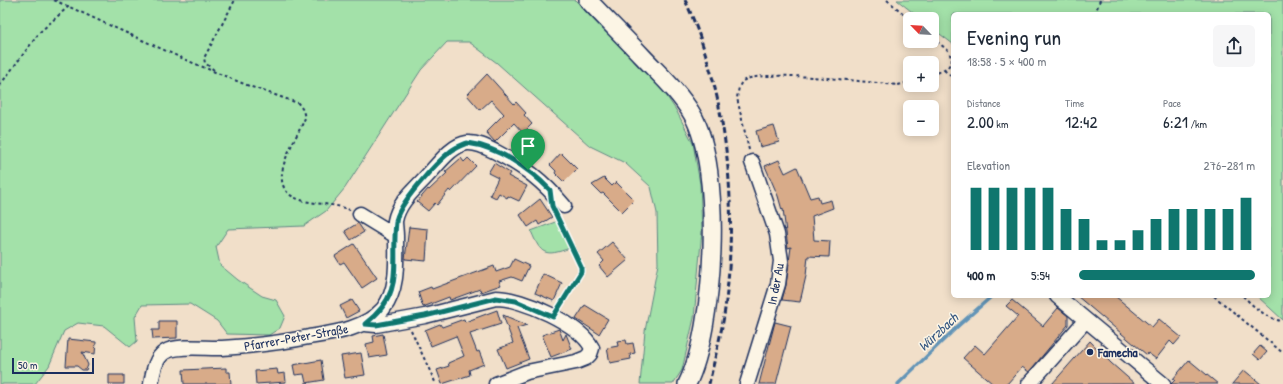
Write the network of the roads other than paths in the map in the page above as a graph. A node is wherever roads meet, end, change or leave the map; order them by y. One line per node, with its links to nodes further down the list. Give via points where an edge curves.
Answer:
1 (588, 0): 11 (main road, via 668,83 693,116 702,138 710,181 710,286 698,359)
2 (752, 162): 12 (street, In der Au, via 763,207 771,213 781,261 778,284 761,323)
3 (560, 209): 5 (street, Pfarrer-Peter-Straße, via 540,179 528,170 478,144 467,143 450,152 405,201 396,221)
4 (360, 214): 5 (street)
5 (396, 236): 8 (street, Pfarrer-Peter-Straße, via 394,286 383,308)
6 (1059, 298): 7 (street)
7 (1086, 320): 13 (street); 14 (street)
8 (365, 324): 9 (street, Pfarrer-Peter-Straße, via 267,344 178,348 167,351 156,364); 10 (street, via 376,325 446,312 496,298 516,301 553,317 580,333 592,348 586,358 576,362 527,372)
9 (151, 384)
10 (496, 384)
11 (687, 384)
12 (747, 384)
13 (1029, 384)
14 (1163, 384)

